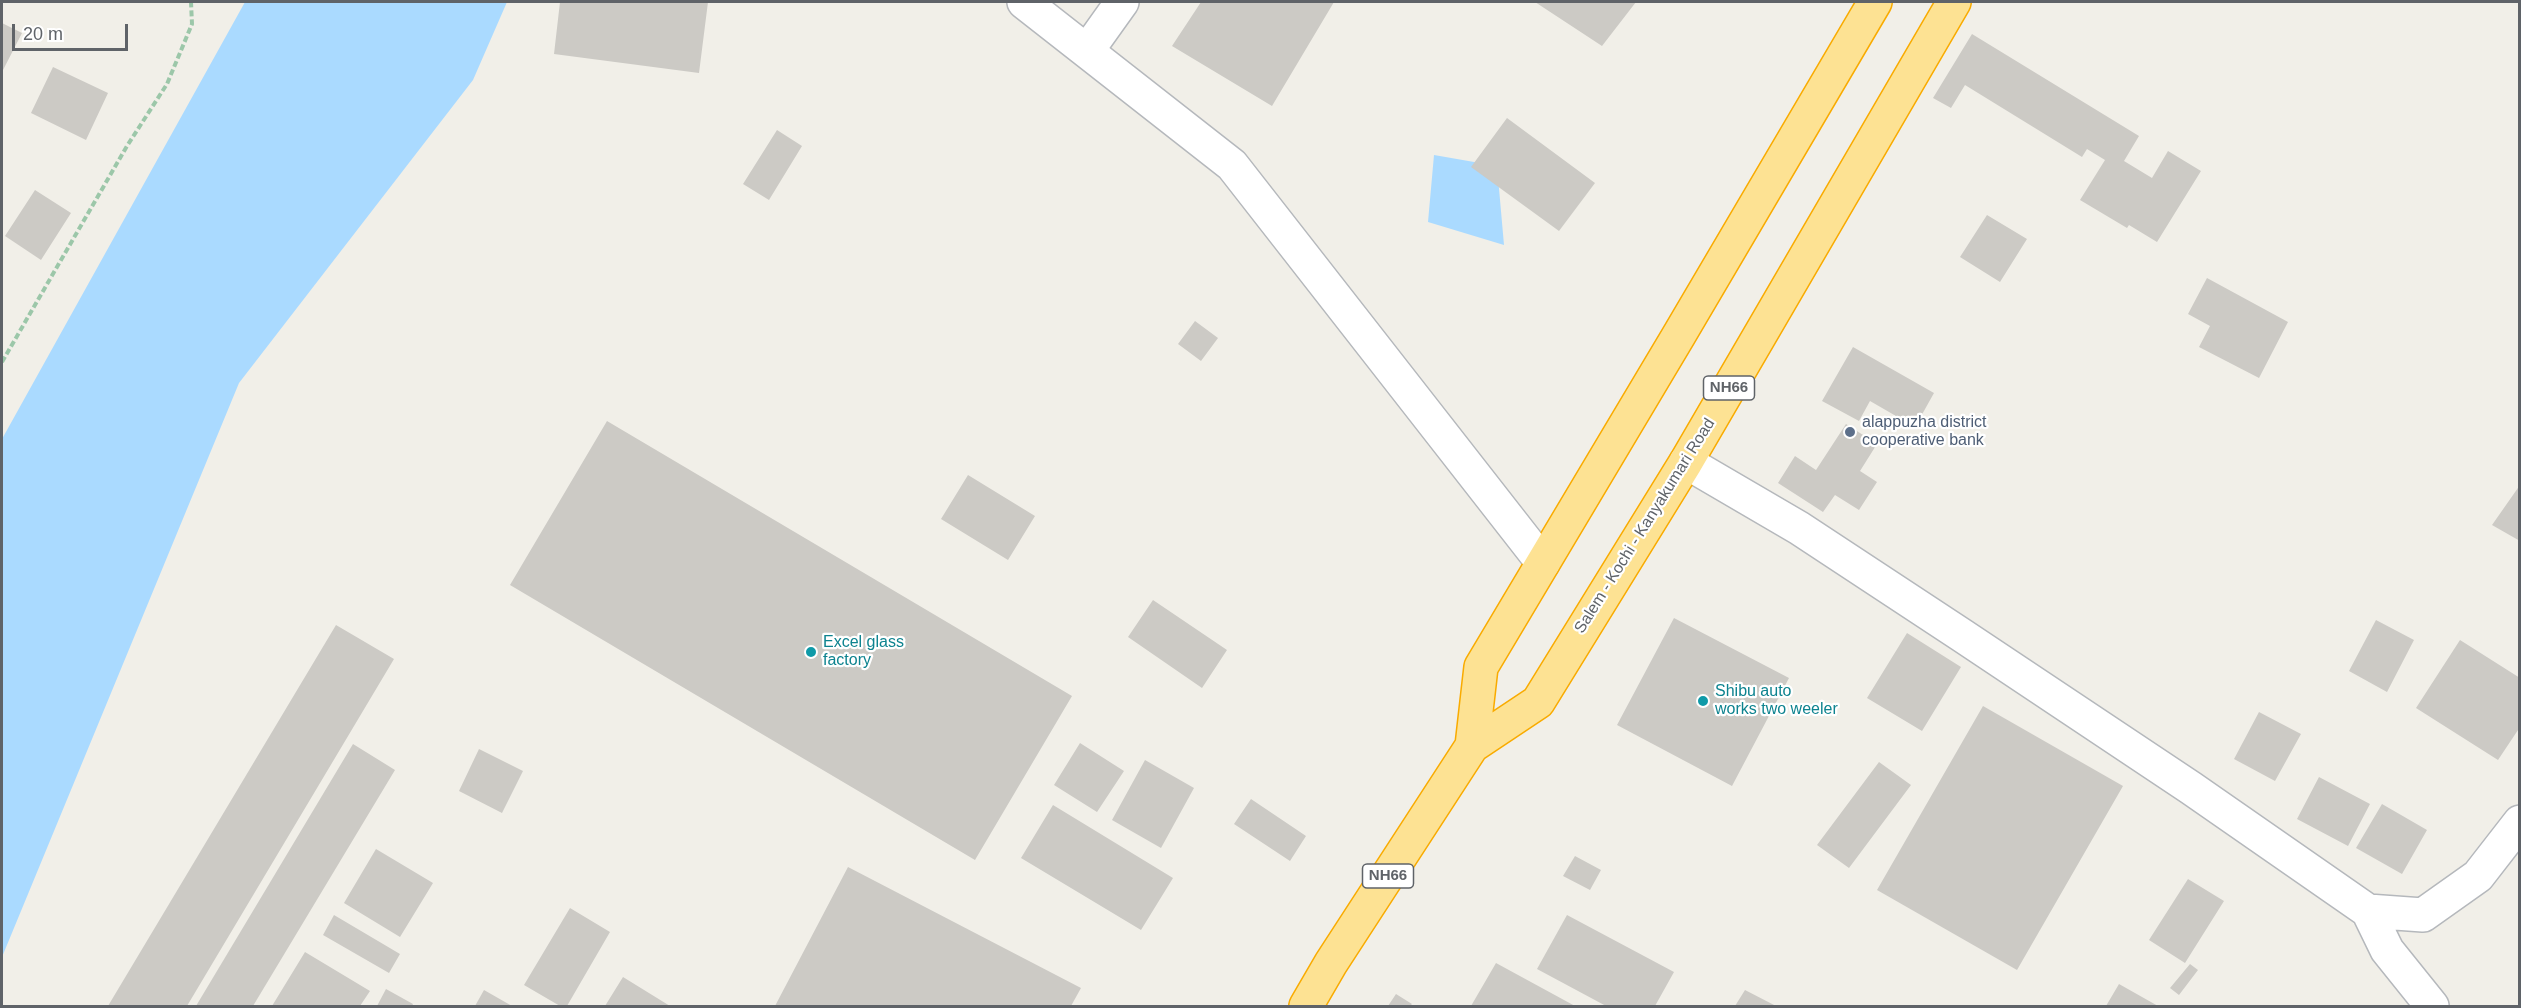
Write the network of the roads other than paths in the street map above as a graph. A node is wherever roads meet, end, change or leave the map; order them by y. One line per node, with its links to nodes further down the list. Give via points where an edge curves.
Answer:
1 (1024, 2): 5 (street)
2 (1122, 2): 5 (street)
3 (1875, 2): 7 (highway, Salem - Kochi - Kanyakumari Road / NH66)
4 (1954, 2): 6 (highway, Salem - Kochi - Kanyakumari Road / NH66)
5 (1087, 51): 7 (street, via 1232,165)
6 (1686, 462): 8 (highway, Salem - Kochi - Kanyakumari Road / NH66, via 1538,702); 10 (street, via 1798,528 1963,636)
7 (1543, 563): 8 (highway, Salem - Kochi - Kanyakumari Road / NH66, via 1481,666)
8 (1472, 746): 13 (highway, Salem - Kochi - Kanyakumari Road / NH66)
9 (2520, 822): 11 (street, via 2478,876)
10 (2368, 911): 11 (street); 12 (street)
11 (2423, 915): 12 (street)
12 (2387, 950): 14 (street)
13 (1306, 1006)
14 (2432, 1006)

